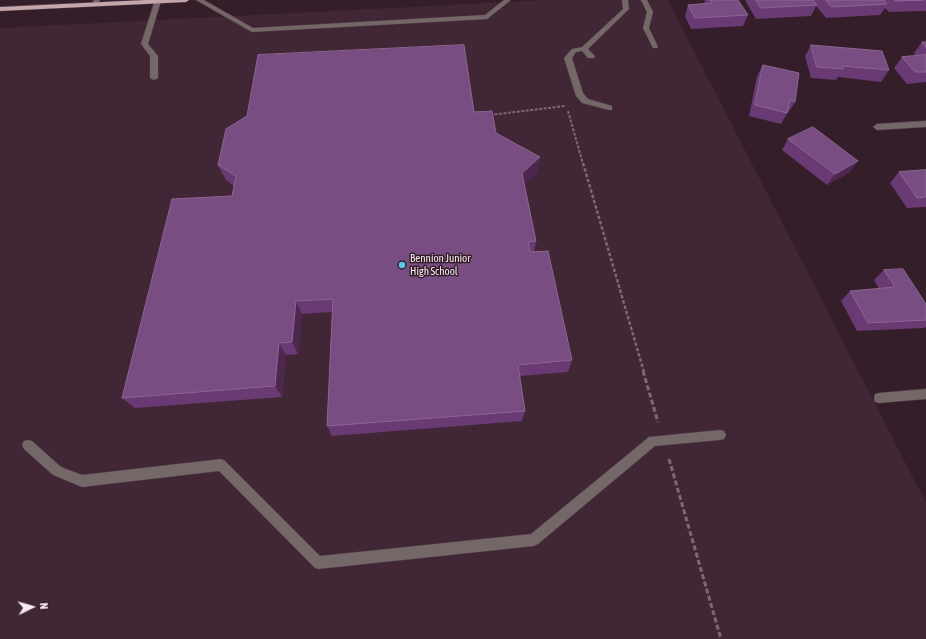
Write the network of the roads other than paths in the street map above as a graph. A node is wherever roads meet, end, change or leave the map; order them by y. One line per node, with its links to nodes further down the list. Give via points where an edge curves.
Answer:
1 (186, 0): 6 (main road)
2 (199, 0): 3 (street, via 252,30 487,17)
3 (508, 0)
4 (625, 0): 10 (street, via 626,9)
5 (644, 0): 9 (street, via 650,12 646,28)
6 (158, 1): 7 (main road); 12 (street, via 144,44 154,56)
7 (96, 2): 8 (main road)
8 (0, 9)
9 (655, 47)
10 (584, 49): 11 (street); 13 (street, via 574,50 568,58 579,94 585,101)
11 (591, 56)
12 (154, 78)
13 (609, 108)
14 (926, 124): 15 (street)
15 (877, 127)
16 (926, 394): 17 (street)
17 (879, 398)
18 (720, 435): 19 (street, via 653,440 534,540 318,563 221,466 82,480 58,471)
19 (28, 445)

